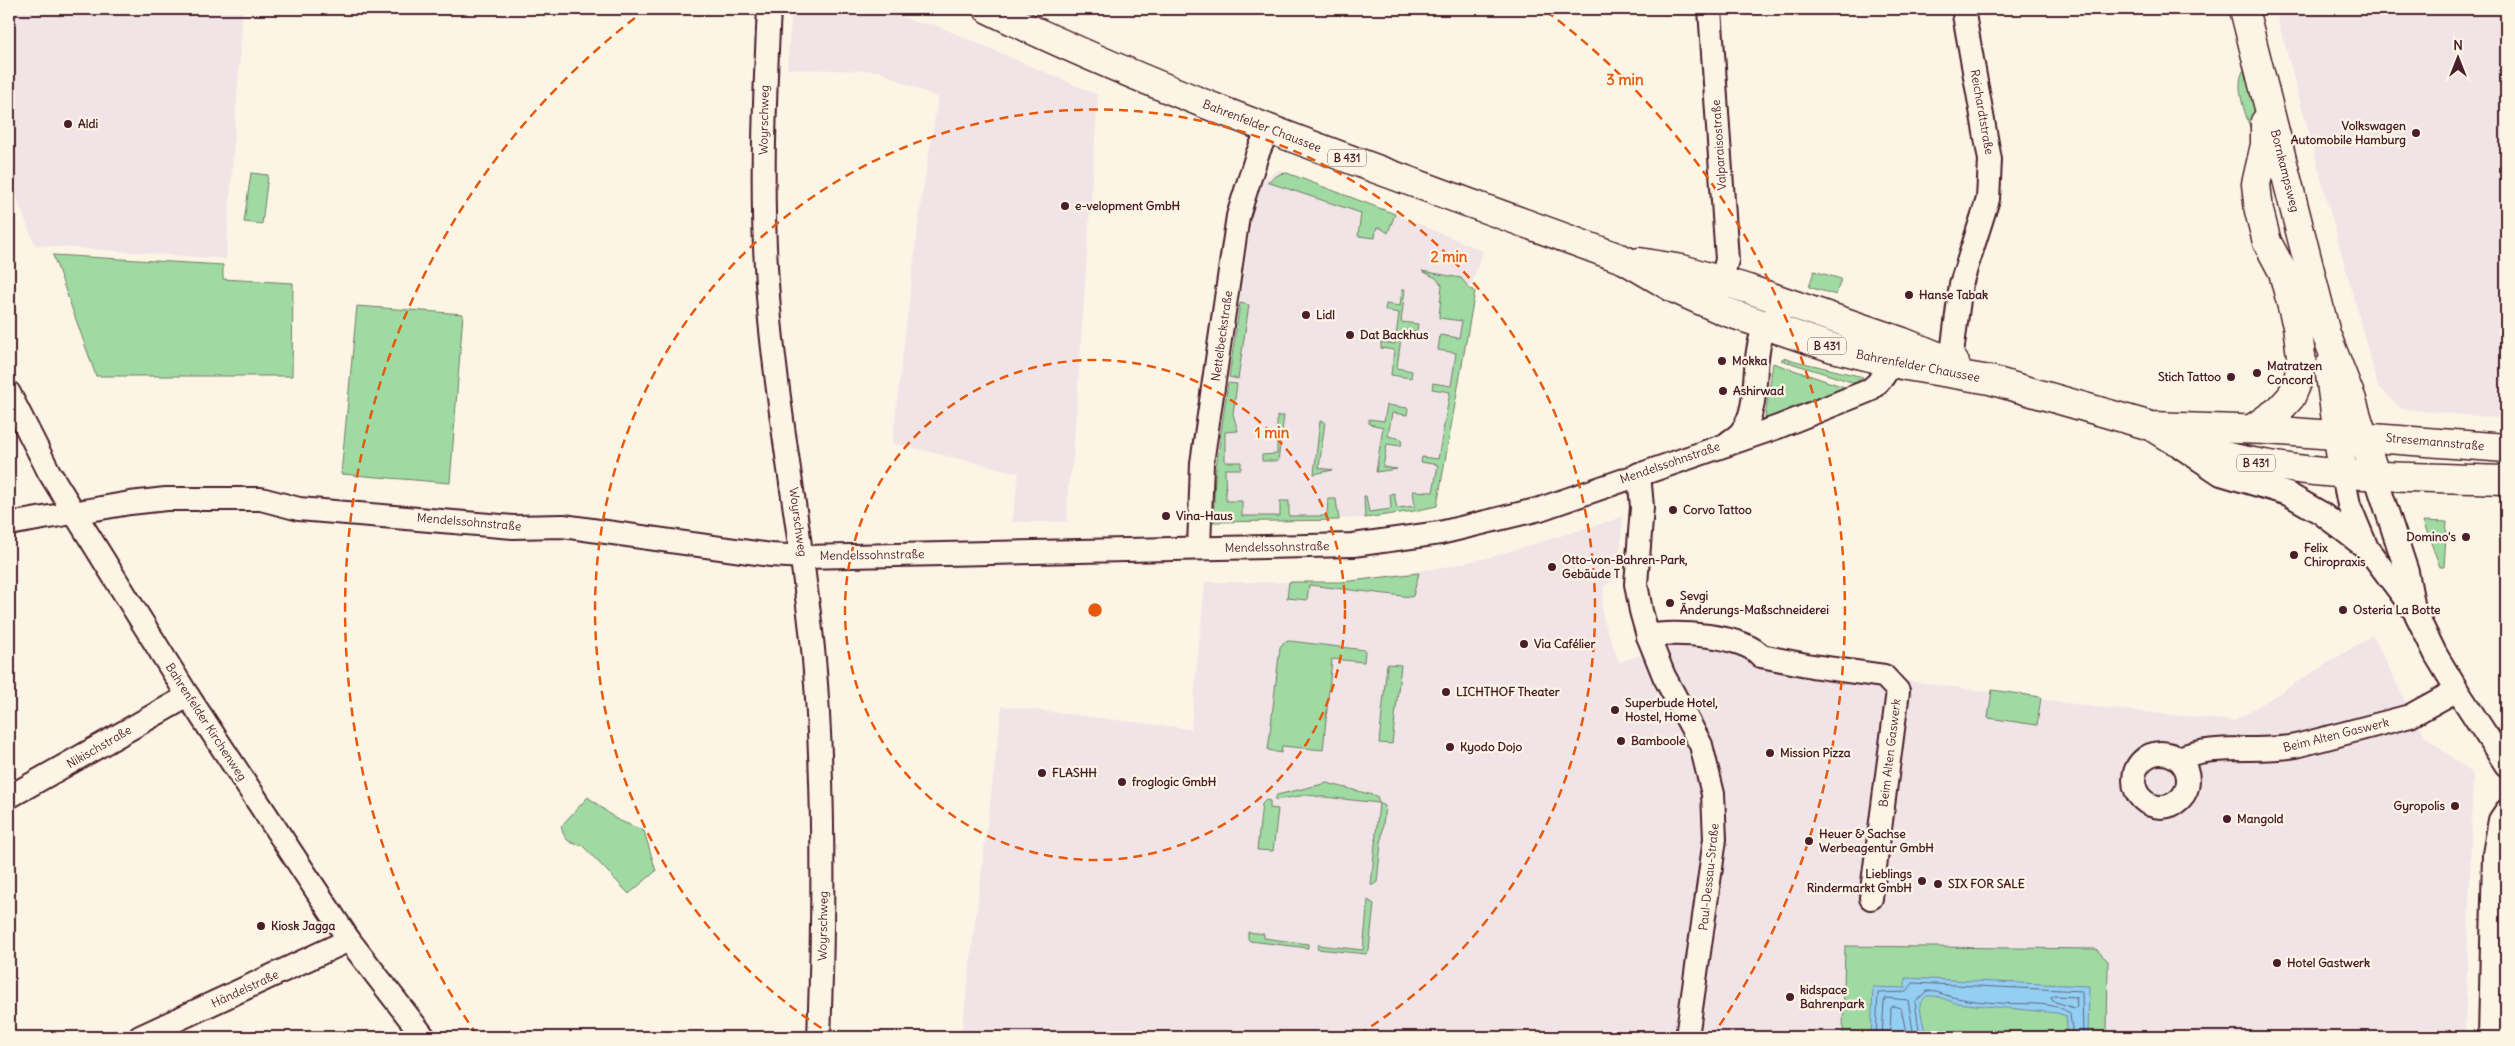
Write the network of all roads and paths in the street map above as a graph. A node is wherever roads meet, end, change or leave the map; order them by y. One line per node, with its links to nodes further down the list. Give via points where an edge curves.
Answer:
1 (770, 9): 32 (street, Woyrschweg, via 763,134 766,268 777,378)
2 (988, 9): 7 (main road, Bahrenfelder Chaussee / B 431, via 1071,49)
3 (1710, 9): 11 (street, Valparaisostraße, via 1727,260)
4 (1963, 9): 15 (street, Reichardtstraße, via 1990,160 1988,199 1961,284)
5 (2244, 9): 6 (main road, Bornkampsweg)
6 (2265, 90): 8 (main road, Bornkampsweg); 10 (main road, via 2265,145 2256,184 2267,242)
7 (1268, 129): 9 (main road, Bahrenfelder Chaussee / B 431); 30 (street, Nettelbeckstraße, via 1238,216 1202,463)
8 (2287, 181): 10 (main road, via 2287,242); 21 (main road, Bornkampsweg)
9 (1625, 260): 11 (main road, Bahrenfelder Chaussee / B 431, via 1682,268); 13 (main road, Bahrenfelder Chaussee / B 431, via 1673,288)
10 (2283, 272): 19 (main road, via 2302,363 2298,383 2291,396 2279,410)
11 (1722, 281): 12 (main road, Bahrenfelder Chaussee / B 431)
12 (1806, 309): 13 (street, via 1777,315); 14 (main road, Bahrenfelder Chaussee / B 431)
13 (1766, 327): 16 (main road, Bahrenfelder Chaussee / B 431); 22 (street, Mendelssohnstraße, via 1758,350 1755,390 1747,422 1741,433)
14 (1870, 330): 15 (main road, Bahrenfelder Chaussee / B 431); 16 (street, via 1884,344)
15 (1951, 361): 17 (main road, Bahrenfelder Chaussee / B 431)
16 (1890, 362): 17 (main road, Bahrenfelder Chaussee / B 431); 22 (street, Mendelssohnstraße, via 1880,383 1868,391)
17 (1990, 380): 20 (main road, Bahrenfelder Chaussee / B 431)
18 (9, 393): 28 (street, Bahrenfelder Kirchenweg, via 41,458)
19 (2252, 429): 20 (main road, Bahrenfelder Chaussee / B 431); 21 (main road, Bahrenfelder Chaussee / B 431)
20 (2162, 433): 25 (main road, Bahrenfelder Chaussee / B 431, via 2195,450 2281,468); 31 (street, via 2221,474 2288,494 2321,513)
21 (2350, 435): 23 (main road, Stresemannstraße / B 431); 25 (main road, Bornkampsweg); 26 (main road, Bornkampsweg)
22 (1726, 444): 24 (street, Mendelssohnstraße)
23 (2506, 448)
24 (1639, 474): 30 (street, Mendelssohnstraße, via 1540,509 1440,532 1353,545); 34 (street, Paul-Dessau-Straße, via 1642,507 1636,584)
25 (2343, 474): 26 (main road, Bahrenfelder Chaussee / B 431); 31 (street, via 2349,505)
26 (2375, 476): 27 (main road, B 431); 33 (street, via 2407,572)
27 (2506, 480)
28 (75, 513): 29 (street, Mendelssohnstraße); 32 (street, Mendelssohnstraße, via 166,500 261,499 299,509 513,527 563,526 771,556); 36 (street, Bahrenfelder Kirchenweg)
29 (9, 524)
30 (1200, 548): 32 (street, Mendelssohnstraße)
31 (2367, 548): 33 (street)
32 (804, 557): 48 (street, Woyrschweg, via 814,662 823,851)
33 (2415, 612): 35 (street)
34 (1648, 636): 43 (street, Beim Alten Gaswerk, via 1679,632 1719,638 1755,648 1761,656 1884,676 1898,692); 45 (street, Paul-Dessau-Straße, via 1664,676 1701,745 1713,794 1715,839)
35 (2457, 690): 37 (street, Beim Alten Gaswerk, via 2410,716 2296,746 2213,749); 38 (street)
36 (188, 696): 39 (street, Nikischstraße); 44 (street, Bahrenfelder Kirchenweg)
37 (2179, 758)
38 (2506, 765)
39 (9, 798)
40 (2506, 811): 42 (street, via 2496,836)
41 (2506, 855): 42 (street)
42 (2494, 883): 49 (street)
43 (1871, 898)
44 (349, 940): 46 (street, Händelstraße); 47 (street, Bahrenfelder Kirchenweg)
45 (1690, 1034)
46 (140, 1037)
47 (424, 1037)
48 (819, 1037)
49 (2490, 1037)

